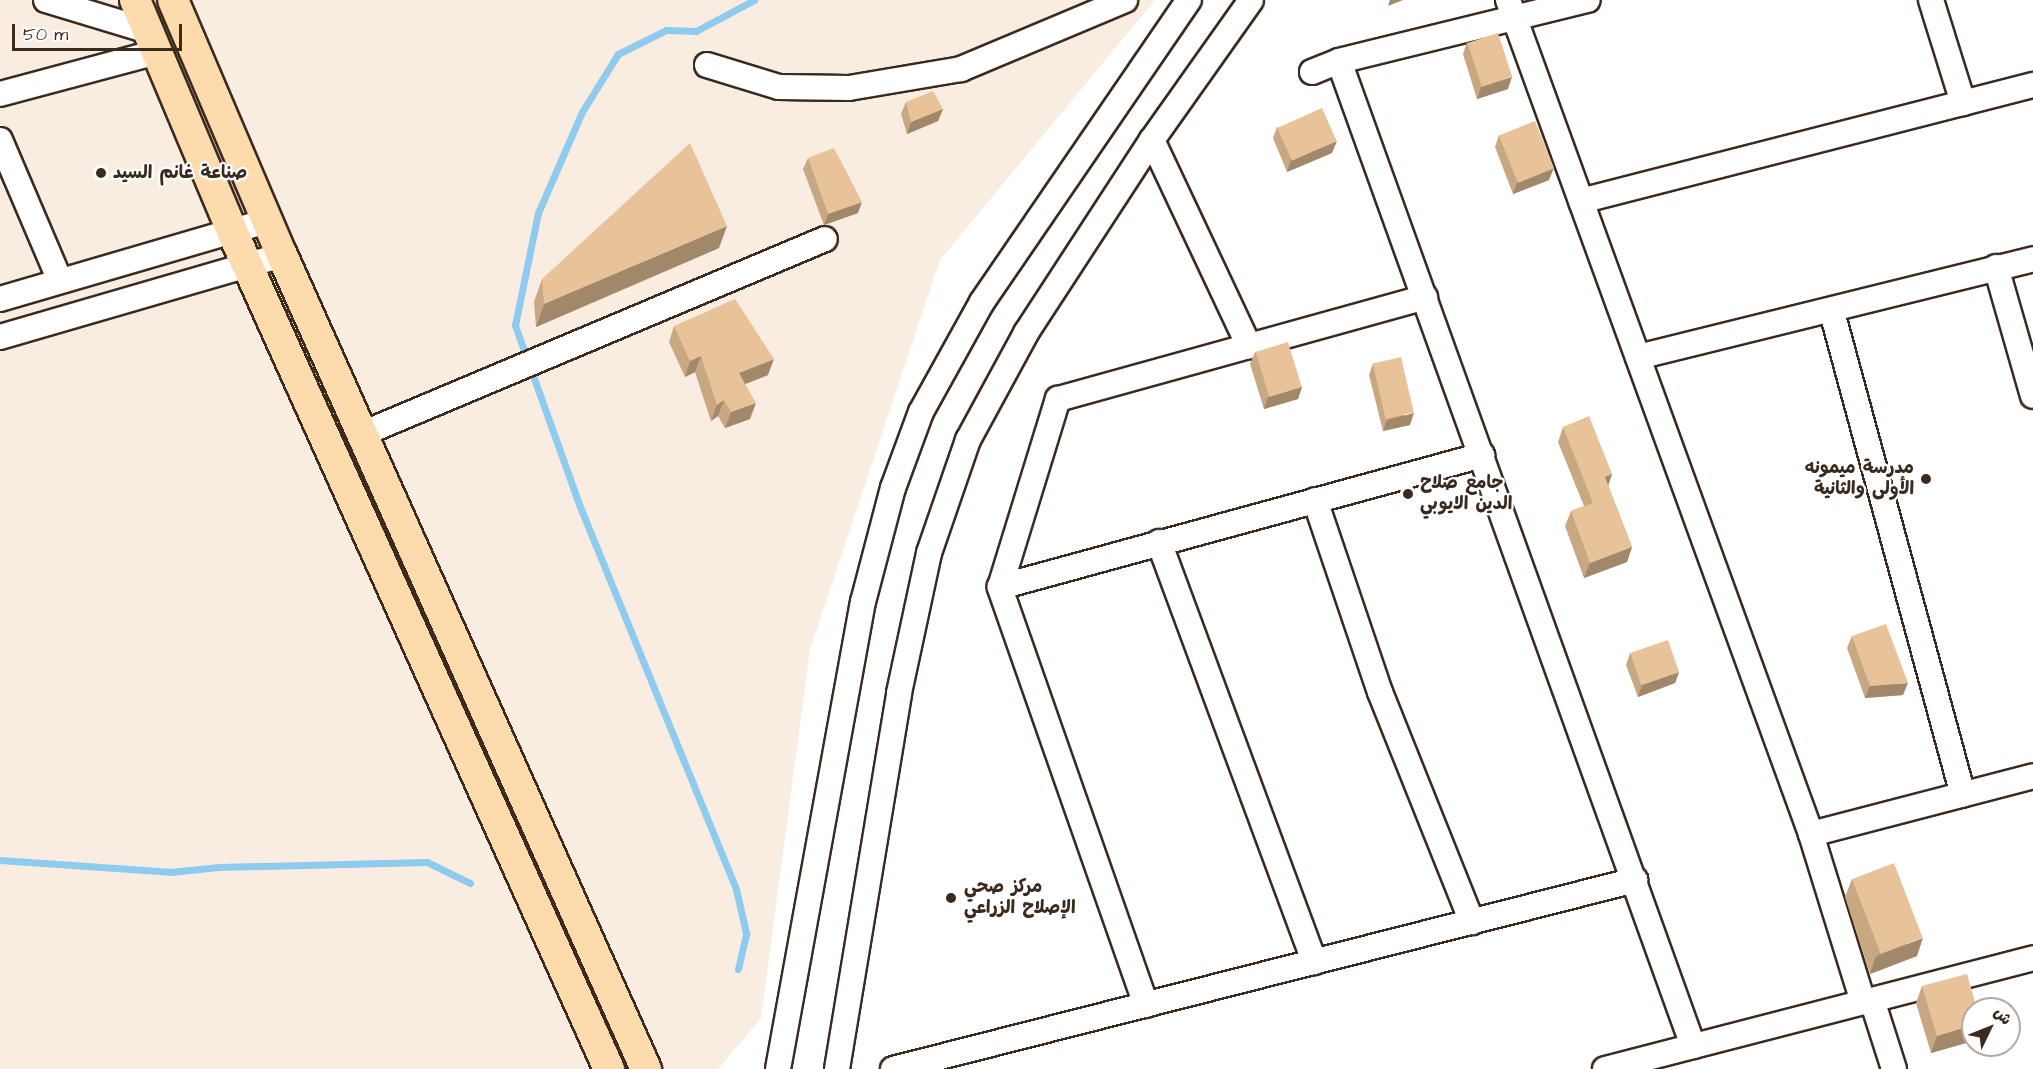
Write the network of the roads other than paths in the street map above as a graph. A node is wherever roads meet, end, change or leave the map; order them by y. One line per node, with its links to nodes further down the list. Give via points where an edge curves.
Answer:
1 (46, 0): 10 (street)
2 (135, 0): 10 (main road)
3 (173, 0): 20 (main road)
4 (1125, 0): 12 (street, via 961,69 849,87 779,87)
5 (1189, 0): 53 (street, via 982,302 921,412 893,488 862,602)
6 (1251, 0): 18 (street)
7 (1588, 0): 9 (street)
8 (1931, 0): 16 (street)
9 (1512, 9): 11 (street); 19 (street)
10 (152, 42): 15 (street); 21 (main road)
11 (1340, 61): 13 (street); 28 (street)
12 (707, 65)
13 (1312, 72)
14 (2033, 85): 16 (street)
15 (0, 94)
16 (1963, 103): 19 (street)
17 (0, 140): 27 (street)
18 (1152, 140): 32 (street); 54 (street, via 998,381 968,440 941,511 899,693)
19 (1581, 201): 33 (street)
20 (267, 221): 21 (street); 23 (main road)
21 (232, 231): 25 (main road); 27 (street)
22 (825, 239): 35 (street)
23 (282, 255): 25 (street); 35 (main road)
24 (2033, 259): 26 (street)
25 (247, 264): 31 (street); 51 (main road)
26 (1996, 267): 30 (street); 34 (street)
27 (60, 281): 29 (street)
28 (1425, 297): 32 (street); 36 (street)
29 (0, 299)
30 (1832, 312): 33 (street); 41 (street)
31 (0, 337)
32 (1249, 346): 39 (street, via 1058,399)
33 (1638, 357): 42 (street)
34 (2033, 396)
35 (362, 434): 52 (main road)
36 (1482, 455): 37 (street); 43 (street)
37 (1315, 500): 38 (street); 44 (street, via 1380,692)
38 (1159, 542): 39 (street); 46 (street)
39 (1000, 587): 48 (street)
40 (2033, 776): 41 (street)
41 (1963, 795): 42 (street)
42 (1811, 834): 47 (street)
43 (1635, 880): 44 (street); 49 (street)
44 (1472, 922): 46 (street)
45 (2033, 958): 47 (street)
46 (1314, 962): 48 (street)
47 (1868, 1001): 49 (street); 57 (street)
48 (1146, 1005): 55 (street)
49 (1693, 1046): 50 (street)
50 (1634, 1065): 56 (street)
51 (609, 1069)
52 (646, 1069)
53 (778, 1069)
54 (837, 1069)
55 (893, 1069)
56 (1605, 1069)
57 (1894, 1069)

